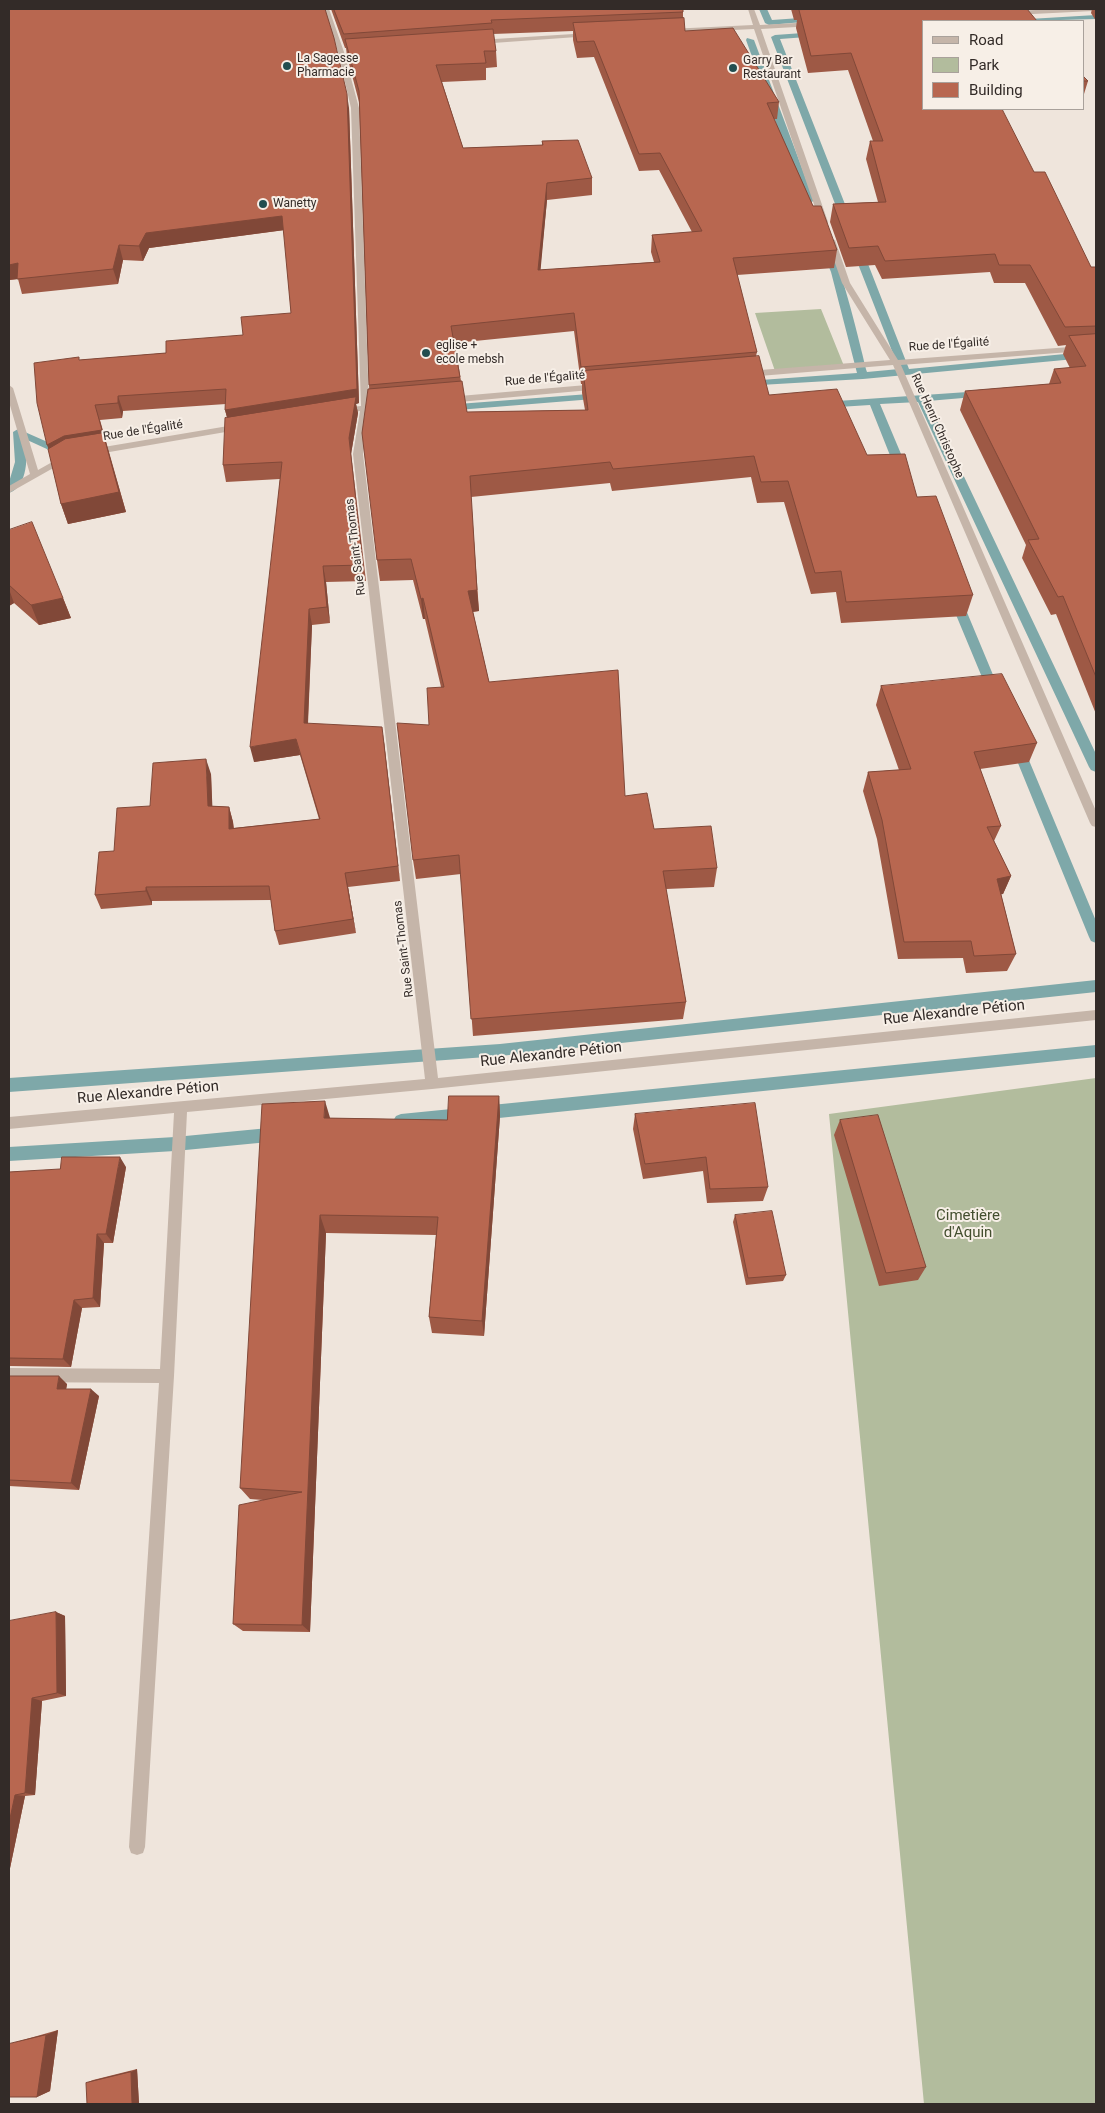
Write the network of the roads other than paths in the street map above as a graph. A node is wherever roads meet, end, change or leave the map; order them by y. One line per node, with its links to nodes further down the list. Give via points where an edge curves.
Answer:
1 (326, 9): 17 (street, Rue Saint-Thomas, via 345,52 355,108)
2 (751, 9): 6 (street, Rue Henri Christophe)
3 (1093, 9): 4 (street)
4 (1004, 14)
5 (818, 24): 6 (street)
6 (758, 27): 7 (street); 11 (street, Rue Henri Christophe, via 846,283)
7 (660, 32)
8 (601, 34): 9 (street)
9 (475, 42)
10 (1096, 347): 11 (street, Rue de l'Égalité)
11 (895, 361): 12 (street, Rue de l'Égalité); 22 (street, Rue Henri Christophe)
12 (738, 375)
13 (610, 386): 15 (street, Rue de l'Égalité)
14 (9, 388): 20 (street)
15 (443, 400)
16 (394, 404): 17 (street)
17 (364, 407): 18 (street); 24 (street, Rue Saint-Thomas, via 358,454)
18 (335, 412)
19 (246, 426): 20 (street, Rue de l'Égalité, via 69,456)
20 (35, 475): 21 (street, Rue de l'Égalité)
21 (9, 490)
22 (1096, 823)
23 (1096, 1015): 24 (street, Rue Alexandre Pétion)
24 (432, 1084): 25 (street, Rue Alexandre Pétion)
25 (182, 1106): 26 (street, Rue Alexandre Pétion); 28 (street)
26 (9, 1123)
27 (9, 1375): 28 (street)
28 (167, 1376): 29 (street)
29 (136, 1847)

